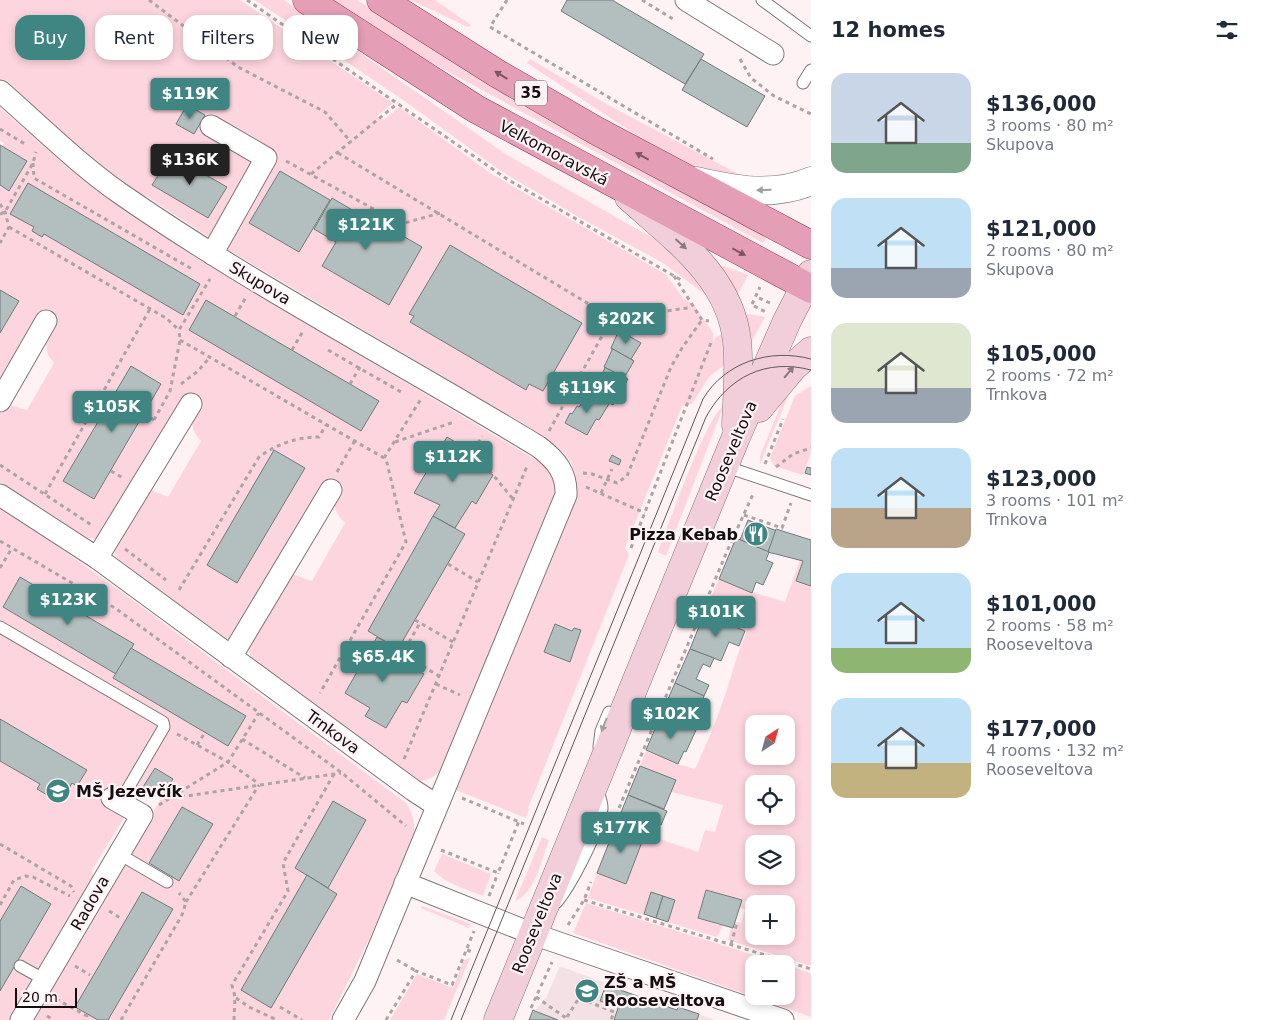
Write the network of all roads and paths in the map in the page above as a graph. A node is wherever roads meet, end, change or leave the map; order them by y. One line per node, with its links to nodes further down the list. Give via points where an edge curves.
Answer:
1 (148, 0): 18 (path, via 238,67 324,112)
2 (247, 0): 14 (path)
3 (307, 0): 26 (main road, Velkomoravská / 35, via 476,109)
4 (381, 0): 24 (main road, 35, one-way to 4, via 498,74)
5 (507, 0): 21 (path, via 490,27)
6 (686, 0): 9 (street)
7 (762, 0): 8 (lane)
8 (811, 36)
9 (773, 54)
10 (741, 60): 15 (path, via 751,78 774,96)
11 (811, 70): 12 (lane)
12 (802, 83)
13 (0, 90): 34 (street, Skupova, via 97,176)
14 (398, 103): 18 (path); 48 (path, via 507,179 674,276)
15 (811, 114)
16 (211, 126): 20 (street)
17 (0, 129): 22 (path, via 36,151)
18 (351, 142): 19 (path)
19 (338, 153): 23 (path); 29 (path)
20 (266, 158): 23 (path, via 278,156); 34 (street)
21 (716, 161)
22 (33, 163): 28 (path); 35 (path, via 34,178)
23 (311, 174): 29 (path, via 401,224)
24 (685, 179): 25 (street, one-way to 24, via 786,189 760,191); 33 (main road, 35)
25 (811, 181)
26 (619, 187): 38 (main road, Velkomoravská / 35, one-way to 38); 68 (main road, one-way to 68, via 703,265 727,303 738,354)
27 (0, 204): 28 (path)
28 (5, 212): 30 (path); 31 (path)
29 (440, 213): 46 (path)
30 (0, 214)
31 (9, 228): 32 (path); 42 (path)
32 (0, 243)
33 (811, 245)
34 (212, 254): 71 (street, Skupova)
35 (193, 269)
36 (202, 274): 51 (path, via 210,279)
37 (762, 283): 44 (path, via 751,304)
38 (809, 283): 68 (main road, Rooseveltova, via 786,321)
39 (249, 291): 45 (path)
40 (759, 298): 41 (path)
41 (771, 303)
42 (150, 308): 51 (path); 86 (path)
43 (688, 308): 46 (path)
44 (767, 312)
45 (235, 316)
46 (612, 318): 71 (path)
47 (716, 319): 48 (path)
48 (702, 320): 81 (path, via 672,367 627,476 618,483)
49 (46, 321): 61 (street)
50 (307, 326): 54 (path)
51 (179, 330): 53 (path)
52 (715, 332): 91 (path)
53 (180, 340): 56 (path); 58 (path)
54 (292, 350)
55 (811, 351): 68 (main road, one-way to 55, via 793,367)
56 (210, 357): 58 (path, via 198,371); 66 (path)
57 (350, 384): 59 (path, via 358,369)
58 (170, 391): 64 (path)
59 (402, 393)
60 (410, 398): 70 (path, via 419,402)
61 (0, 401)
62 (191, 404): 93 (street)
63 (786, 412): 79 (path)
64 (154, 420)
65 (454, 422): 70 (path)
66 (326, 425): 69 (path); 93 (path, via 320,437 291,441 271,448 259,457 179,590)
67 (481, 437): 74 (path)
68 (736, 437): 77 (main road, Rooseveltova)
69 (354, 442): 73 (path); 84 (path, via 332,481)
70 (394, 442): 73 (path)
71 (538, 448): 82 (street); 90 (path)
72 (811, 448): 80 (path, via 793,454)
73 (384, 458): 112 (path, via 406,542)
74 (469, 458): 75 (path); 90 (path, via 489,470)
75 (466, 464)
76 (0, 465): 86 (path)
77 (724, 466): 88 (lane); 102 (main road, Rooseveltova)
78 (612, 469): 81 (path)
79 (763, 469)
80 (774, 469)
81 (607, 479): 82 (path, via 579,472); 85 (path)
82 (574, 482): 85 (path); 114 (street)
83 (756, 487): 92 (path)
84 (331, 490): 107 (street)
85 (600, 493): 91 (path)
86 (45, 494): 93 (path)
87 (0, 495): 97 (street, Trnkova)
88 (811, 495)
89 (793, 496): 92 (path, via 782,528)
90 (513, 499): 100 (path)
91 (645, 513): 96 (path)
92 (744, 515): 127 (path)
93 (110, 537): 97 (street)
94 (0, 541): 95 (path)
95 (12, 548): 99 (path); 115 (path, via 115,608)
96 (631, 548)
97 (97, 558): 107 (street, Trnkova)
98 (448, 564): 100 (path)
99 (0, 568)
100 (478, 582): 105 (path)
101 (415, 620): 103 (path)
102 (660, 622): 108 (lane); 124 (main road, Rooseveltova)
103 (420, 623): 105 (path); 106 (path)
104 (0, 627): 116 (lane, via 163,722)
105 (453, 642): 110 (path)
106 (402, 654): 109 (path); 110 (path)
107 (231, 657): 129 (street, Trnkova)
108 (633, 658)
109 (397, 664)
110 (439, 676): 111 (path)
111 (436, 684): 114 (path); 120 (path)
112 (320, 694)
113 (615, 697): 124 (lane, one-way to 124, via 601,731)
114 (479, 704): 129 (street)
115 (258, 713): 118 (path); 122 (path)
116 (164, 727): 119 (path); 128 (lane)
117 (204, 734): 119 (path)
118 (242, 739): 121 (path); 125 (path)
119 (197, 745): 121 (path)
120 (404, 759)
121 (228, 762): 126 (path); 126 (path, via 173,798)
122 (342, 773): 123 (path); 132 (path, via 395,814)
123 (334, 774): 125 (path); 159 (path, via 283,863 288,891 232,985)
124 (597, 776): 145 (main road, Rooseveltova)
125 (305, 778): 126 (path)
126 (260, 784): 140 (path)
127 (627, 786)
128 (116, 800): 135 (street, Radova, via 142,815)
129 (446, 805): 130 (path, via 460,797); 138 (street)
130 (519, 821): 131 (path); 136 (path)
131 (524, 824)
132 (410, 830)
133 (442, 841): 136 (path, via 438,849)
134 (0, 844): 141 (path, via 71,886 77,899 26,876 14,880)
135 (119, 854): 137 (lane); 158 (street, Radova)
136 (498, 873): 139 (path)
137 (167, 882): 140 (path)
138 (405, 883): 145 (street); 170 (street, via 365,980)
139 (488, 898)
140 (186, 902): 166 (path, via 182,915)
141 (0, 905)
142 (102, 908): 143 (path)
143 (122, 919)
144 (737, 923): 148 (path)
145 (535, 928): 172 (main road, Rooseveltova); 174 (street)
146 (565, 930): 148 (path, via 584,900)
147 (473, 935): 149 (path)
148 (731, 944): 155 (path)
149 (467, 950): 150 (path); 156 (path, via 452,985)
150 (472, 952)
151 (556, 954): 160 (path)
152 (395, 959): 156 (path)
153 (70, 963): 157 (path)
154 (20, 966): 158 (lane)
155 (811, 969)
156 (416, 971): 171 (path)
157 (90, 975)
158 (47, 987): 164 (street, Radova); 165 (path, via 87,1016)
159 (235, 997): 167 (path); 168 (path)
160 (536, 997): 162 (path); 163 (path)
161 (280, 1006): 169 (path)
162 (529, 1012)
163 (568, 1019): 173 (path, via 578,998 614,1012)
164 (21, 1020)
165 (84, 1020)
166 (121, 1020)
167 (234, 1020)
168 (276, 1020)
169 (302, 1020)
170 (343, 1020)
171 (386, 1020)
172 (498, 1020)
173 (611, 1020)
174 (783, 1020)

